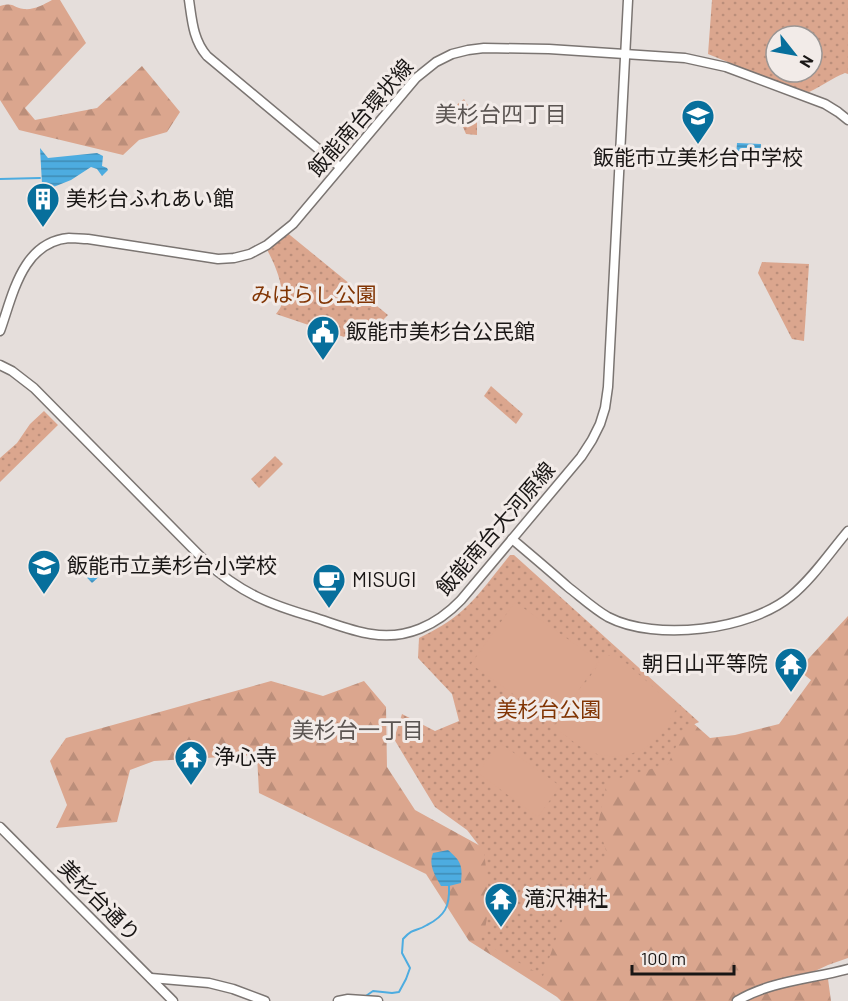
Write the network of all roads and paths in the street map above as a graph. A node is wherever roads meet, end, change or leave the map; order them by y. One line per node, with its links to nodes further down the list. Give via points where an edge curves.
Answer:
1 (189, 0): 5 (street, via 196,38 207,56)
2 (628, 0): 3 (street, 飯能南台大河原線)
3 (625, 54): 4 (street, 飯能南台環状線, via 714,63 825,104); 5 (street, 飯能南台環状線, via 484,48 452,54 416,78); 9 (street, 飯能南台大河原線, via 605,408 581,458)
4 (848, 120)
5 (340, 167): 6 (street, 飯能南台環状線, via 293,224 250,254 218,259 70,238 47,244 23,268)
6 (0, 331)
7 (0, 365): 9 (street, 飯能南台大河原線, via 34,388 212,568 249,594 276,606 365,633 406,633 434,623 454,608)
8 (848, 531): 9 (street, via 802,586 775,607 729,624 691,630 631,627 608,617)
9 (512, 539)
10 (0, 827): 12 (street, 美杉台通り)
11 (848, 969): 18 (street, via 770,986)
12 (151, 978): 13 (street, 美杉台通り); 15 (street, via 221,985)
13 (173, 1000)
14 (367, 1000): 16 (street); 17 (street)
15 (265, 1001)
16 (338, 1001)
17 (378, 1001)
18 (737, 1001)

